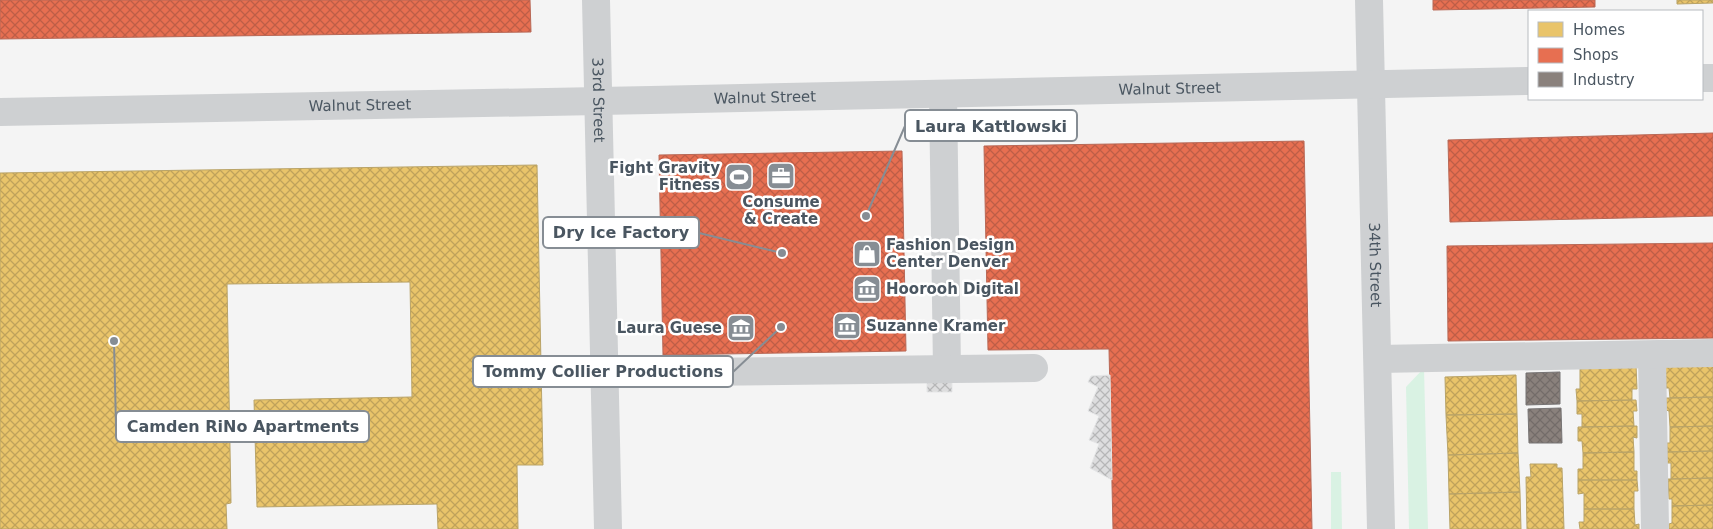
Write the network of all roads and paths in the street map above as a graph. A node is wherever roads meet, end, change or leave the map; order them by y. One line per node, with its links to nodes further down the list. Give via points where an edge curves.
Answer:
1 (596, 0): 6 (street, 33rd Street)
2 (1369, 0): 4 (street, 34th Street)
3 (1528, 81): 4 (street, Walnut Street)
4 (1371, 85): 5 (street, Walnut Street); 10 (street, 34th Street)
5 (943, 94): 6 (street, Walnut Street); 12 (street)
6 (599, 101): 7 (street, Walnut Street); 13 (street, 33rd Street)
7 (0, 112)
8 (1713, 353): 9 (street)
9 (1652, 354): 10 (street); 16 (street)
10 (1378, 359): 15 (street, 34th Street)
11 (1034, 368): 12 (street)
12 (948, 369): 13 (street)
13 (605, 373): 14 (street, 33rd Street)
14 (608, 529)
15 (1381, 529)
16 (1655, 529)

